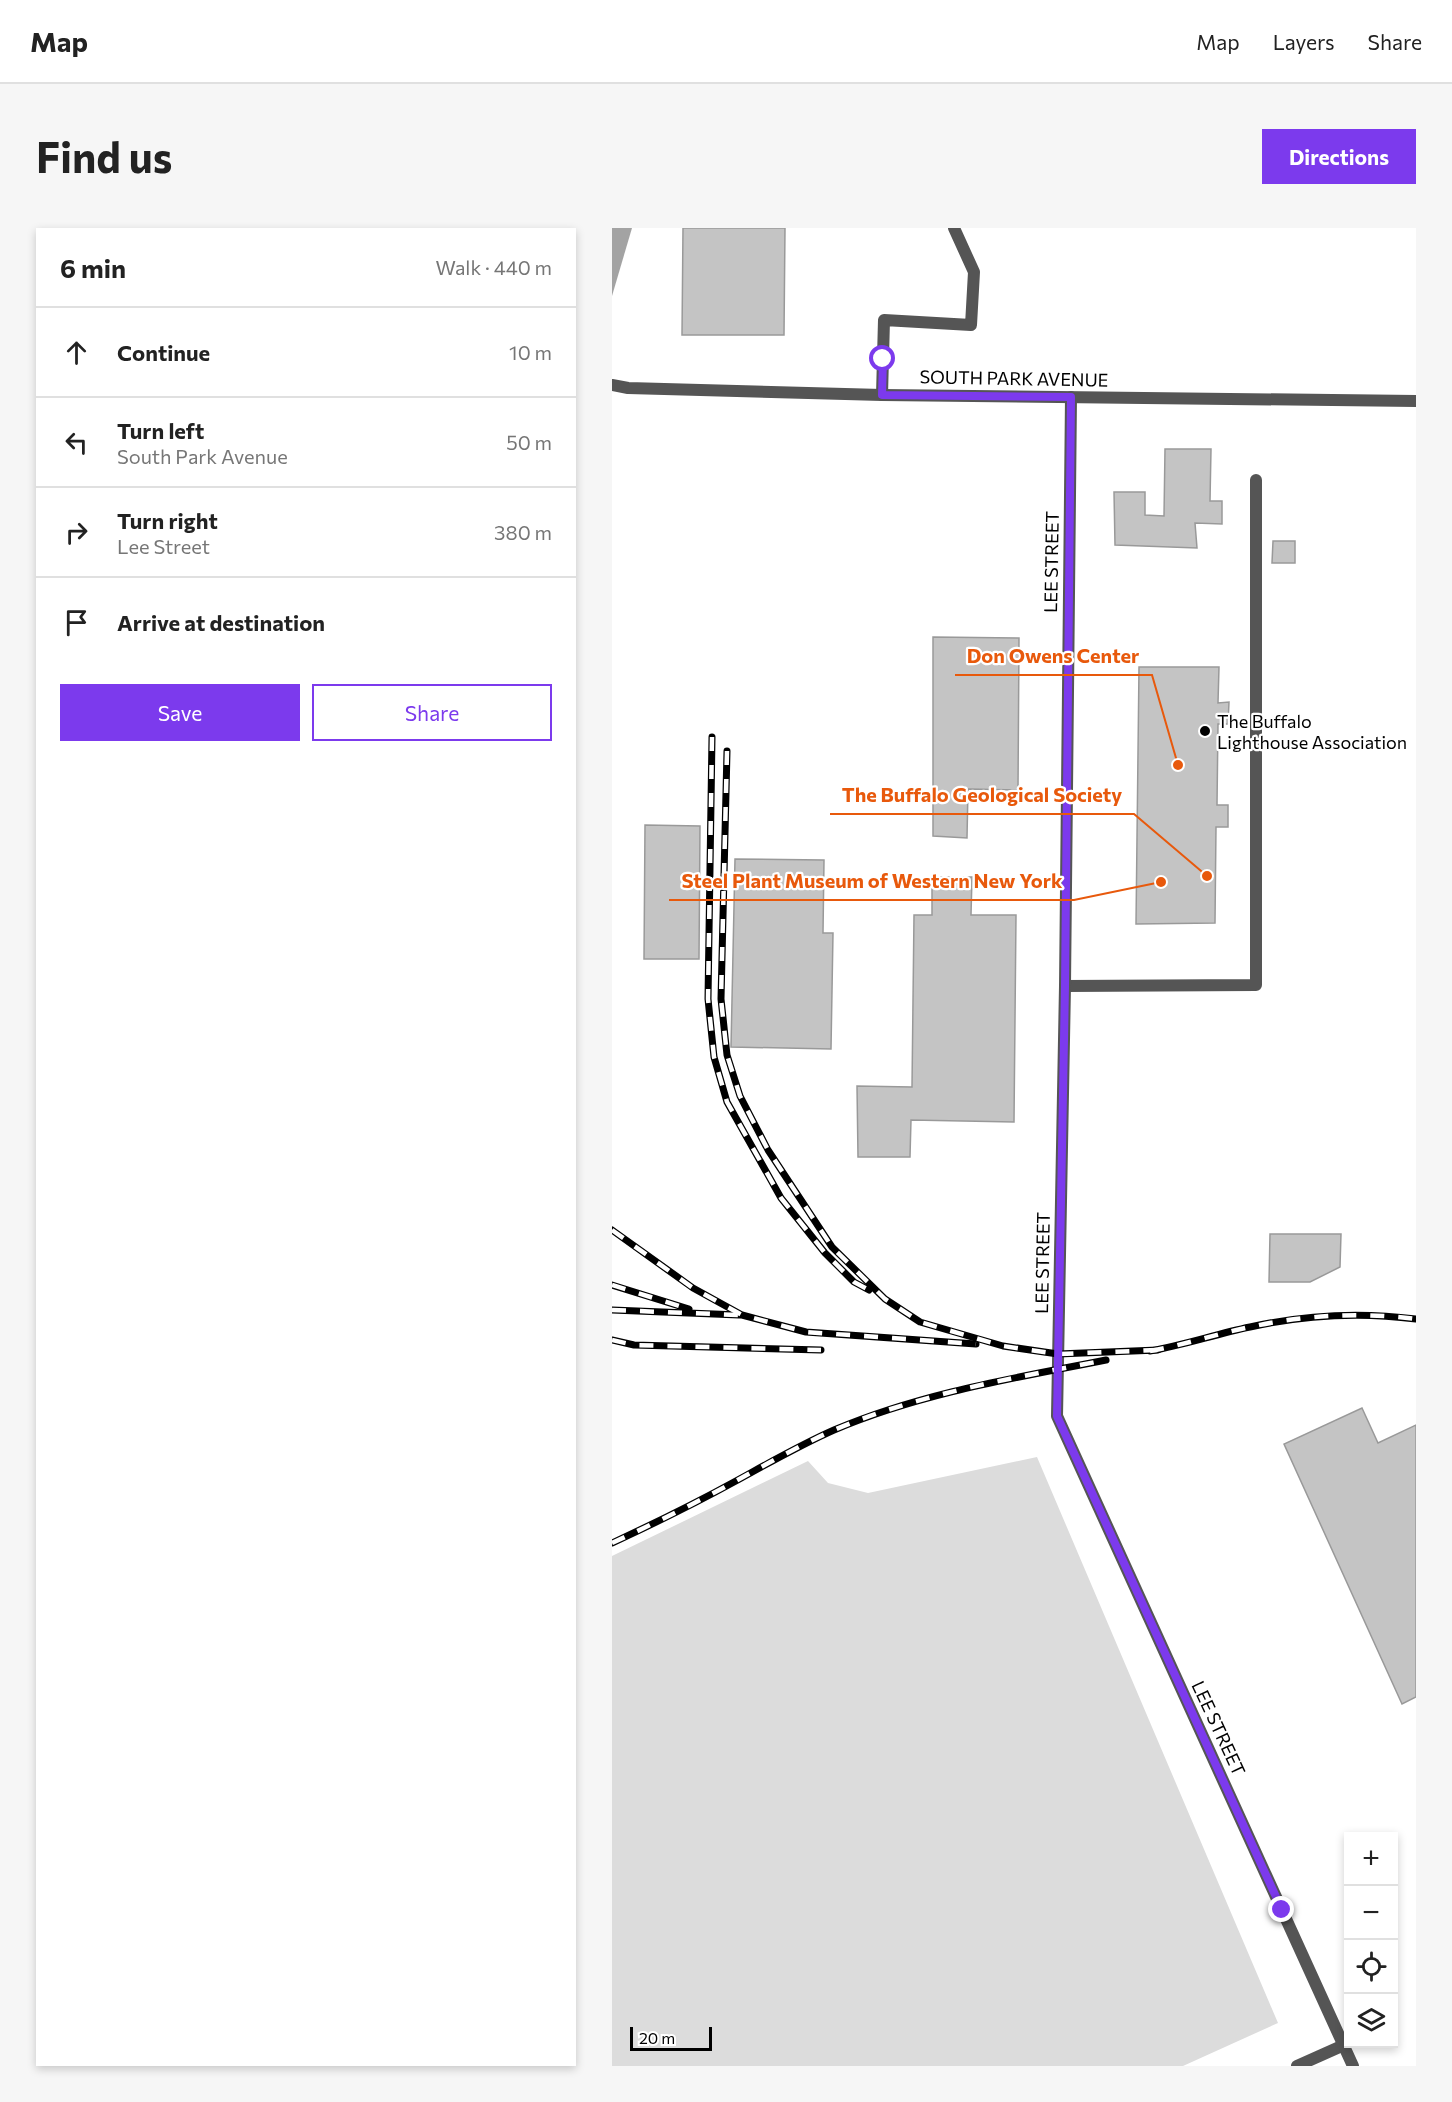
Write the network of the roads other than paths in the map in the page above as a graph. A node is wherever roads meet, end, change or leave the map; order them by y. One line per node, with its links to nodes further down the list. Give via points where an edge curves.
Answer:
1 (954, 228): 3 (street, via 974,272 971,325 885,320)
2 (612, 386): 3 (street, SOUTH PARK AVENUE)
3 (882, 395): 4 (street, SOUTH PARK AVENUE)
4 (1071, 397): 5 (street, SOUTH PARK AVENUE); 7 (street, LEE STREET)
5 (1416, 401)
6 (1256, 480): 7 (street, via 1256,985)
7 (1065, 986): 8 (street, LEE STREET, via 1057,1416)
8 (1344, 2046): 10 (street)
9 (1345, 2048): 11 (street, LEE STREET)
10 (1297, 2066)
11 (1353, 2066)

